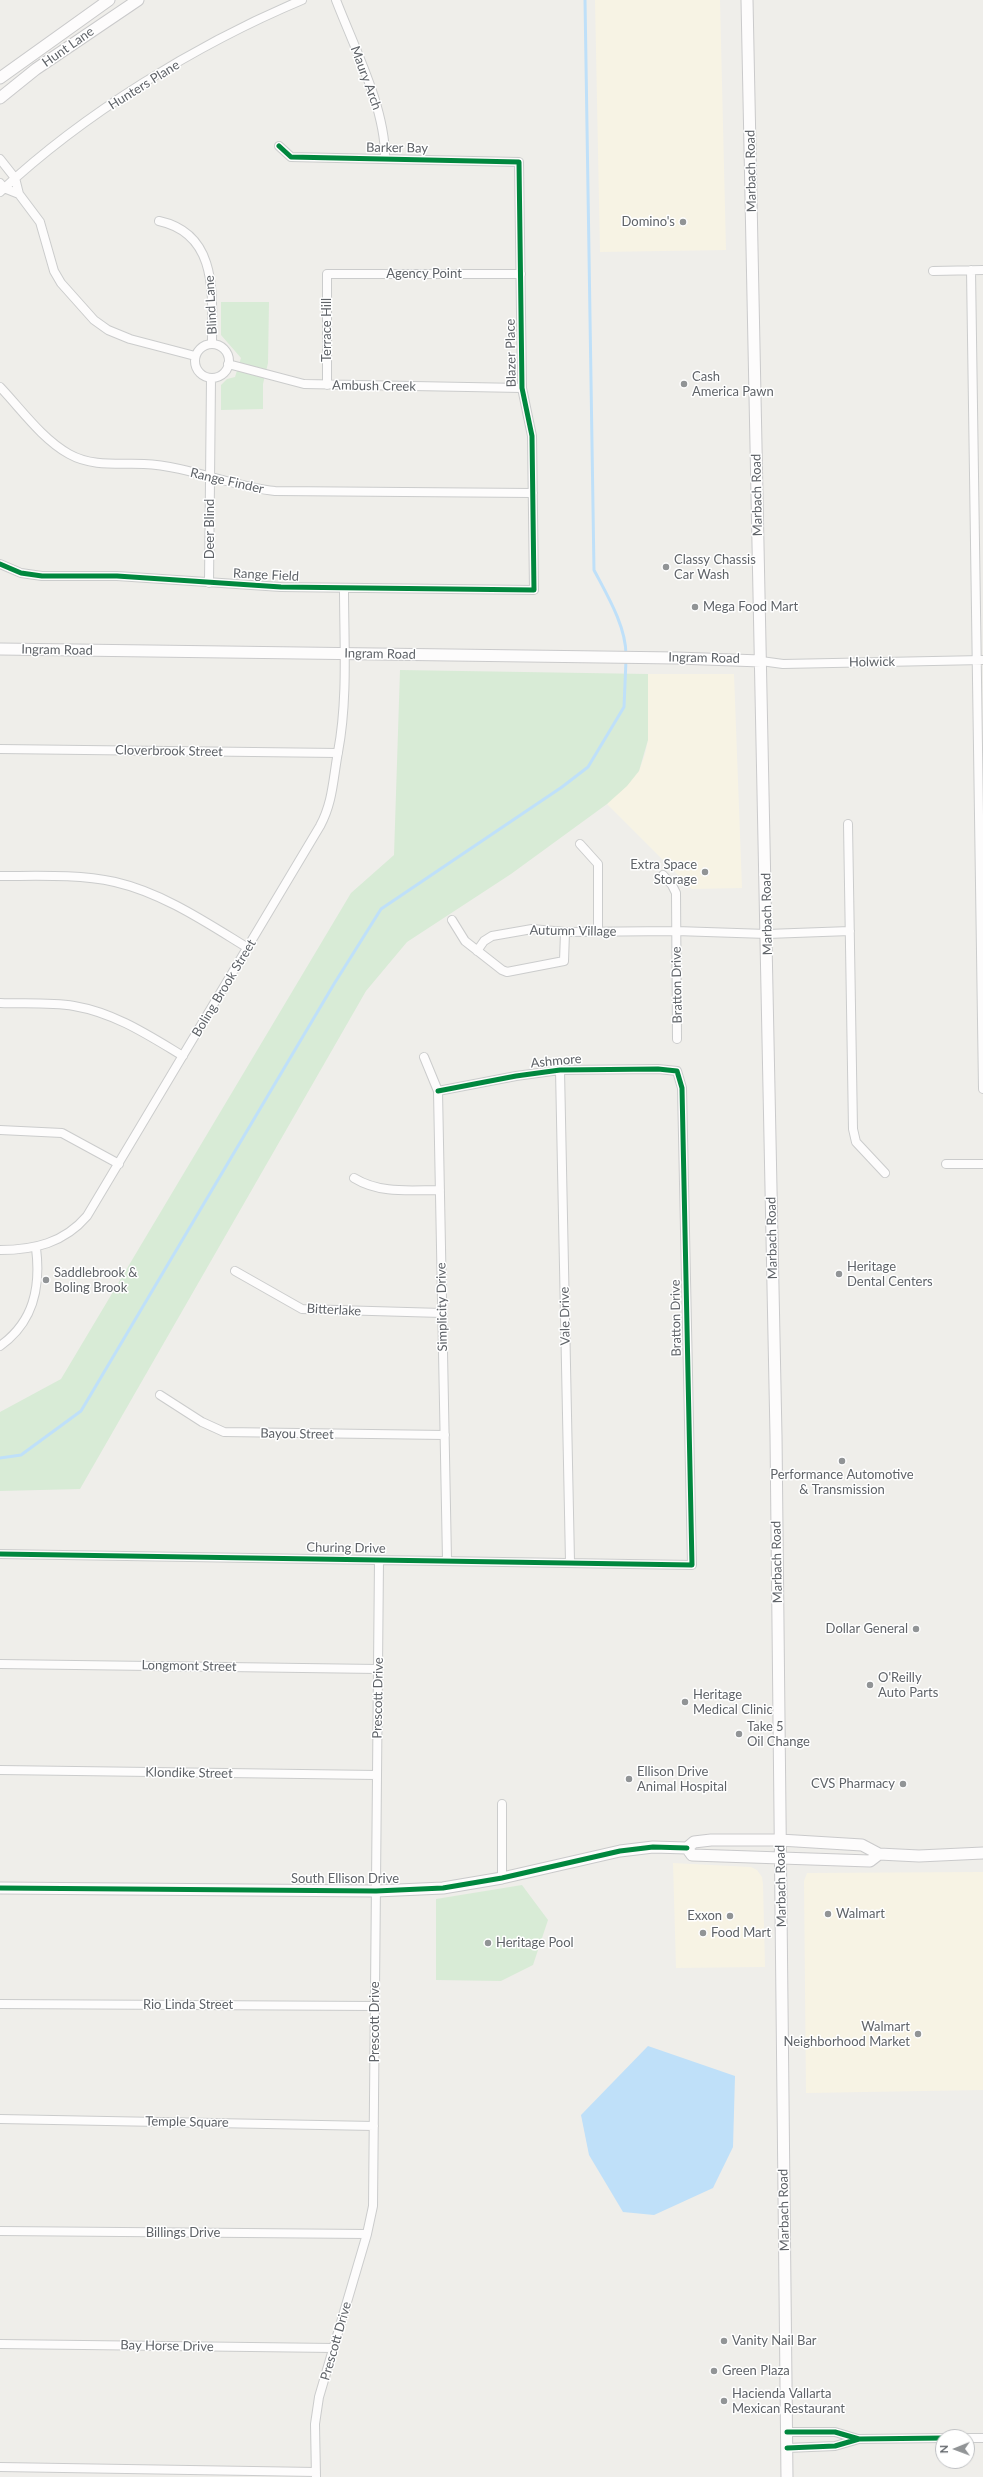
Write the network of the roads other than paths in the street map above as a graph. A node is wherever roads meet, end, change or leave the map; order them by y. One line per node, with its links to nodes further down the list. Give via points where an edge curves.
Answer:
1 (109, 0): 6 (main road, Hunt Lane)
2 (138, 0): 7 (main road, Hunt Lane, via 42,65)
3 (302, 0): 12 (street, Hunters Plane, via 220,39 160,74 116,102)
4 (336, 0): 10 (street, Maury Arch, via 378,111 386,142)
5 (747, 0): 37 (main road, Marbach Road)
6 (0, 78)
7 (0, 98)
8 (279, 146): 10 (street, Barker Bay, via 291,157)
9 (0, 159): 12 (street)
10 (385, 159): 11 (street, Barker Bay)
11 (519, 162): 20 (street, Blazer Place)
12 (15, 178): 13 (street, Hunters Plane); 14 (street)
13 (1, 188): 14 (street)
14 (19, 194): 22 (street, via 40,222 54,272 60,283 94,320 108,330 130,339)
15 (159, 221): 21 (street, Blind Lane, via 181,229 191,238 204,258 212,286)
16 (971, 270): 17 (street); 18 (street); 36 (street)
17 (983, 270)
18 (933, 271)
19 (327, 274): 20 (street, Agency Point); 25 (street, Terrace Hill)
20 (521, 274): 27 (street, Blazer Place)
21 (212, 343): 22 (street, via 201,347); 23 (street, via 218,344 227,353)
22 (195, 356): 24 (street, via 194,363 200,374)
23 (228, 364): 24 (street, via 222,374); 25 (street, Ambush Creek, via 304,384)
24 (212, 378): 28 (street, Deer Blind)
25 (327, 385): 27 (street, Ambush Creek)
26 (0, 387): 28 (street, Range Finder, via 55,446 71,455 108,464 162,465)
27 (522, 388): 29 (street, Blazer Place, via 532,436)
28 (210, 478): 29 (street, Range Finder, via 257,489 274,490); 31 (street, Deer Blind)
29 (533, 493): 33 (street, Blazer Place)
30 (0, 564): 31 (street, Range Field, via 21,573 42,576 117,576)
31 (209, 583): 32 (street, Range Field)
32 (344, 588): 33 (street, Range Field); 35 (street, Boling Brook Street)
33 (534, 590)
34 (0, 649): 35 (main road, Ingram Road)
35 (344, 654): 37 (main road, Ingram Road); 39 (street, Boling Brook Street, via 342,726)
36 (980, 660): 37 (street, Holwick, via 783,664); 44 (street)
37 (761, 661): 50 (main road, Marbach Road)
38 (0, 749): 39 (street, Cloverbrook Street)
39 (338, 753): 51 (street, Boling Brook Street, via 327,813)
40 (848, 824): 47 (street)
41 (580, 844): 49 (street, via 598,864)
42 (663, 875): 46 (street, Bratton Drive, via 672,884 676,893)
43 (0, 876): 51 (street, via 85,878 116,882 174,905)
44 (981, 898): 59 (street)
45 (452, 920): 52 (street, via 465,941)
46 (676, 931): 49 (street, Autumn Village); 50 (street, Autumn Village); 54 (street, Bratton Drive)
47 (850, 931): 50 (street, Autumn Village); 65 (street, via 853,1129 856,1142)
48 (564, 932): 49 (street, Autumn Village); 52 (street, Autumn Village, via 532,929 504,932 484,941); 52 (street, via 564,961 507,972)
49 (598, 932)
50 (767, 934): 86 (main road, Marbach Road)
51 (248, 948): 55 (street, Boling Brook Street)
52 (477, 951)
53 (0, 1003): 55 (street, via 64,1005 101,1012 135,1027)
54 (677, 1039)
55 (183, 1056): 62 (street, Boling Brook Street)
56 (424, 1057): 60 (street, Simplicity Drive)
57 (560, 1070): 58 (street, Ashmore); 60 (street, Ashmore); 78 (street, Vale Drive)
58 (677, 1071): 79 (street, Bratton Drive, via 682,1088)
59 (983, 1089)
60 (438, 1091): 67 (street, Simplicity Drive)
61 (0, 1130): 62 (street, via 62,1133)
62 (119, 1164): 68 (street, Boling Brook Street, via 82,1221 64,1236)
63 (946, 1164): 64 (street)
64 (983, 1164)
65 (885, 1173)
66 (354, 1178): 67 (street, via 367,1186 382,1189)
67 (440, 1190): 71 (street, Simplicity Drive)
68 (36, 1248): 69 (street, Boling Brook Street); 72 (street, via 38,1278 33,1306 22,1326)
69 (0, 1250)
70 (235, 1271): 71 (street, Bitterlake, via 302,1309)
71 (442, 1313): 74 (street, Simplicity Drive)
72 (0, 1346)
73 (160, 1395): 74 (street, Bayou Street, via 202,1422 224,1432)
74 (445, 1436): 77 (street, Simplicity Drive)
75 (0, 1554): 76 (street, Churing Drive)
76 (380, 1560): 77 (street, Churing Drive); 81 (street, Prescott Drive)
77 (447, 1560): 78 (street, Churing Drive)
78 (570, 1562): 79 (street, Churing Drive)
79 (692, 1565)
80 (0, 1664): 81 (street, Longmont Street)
81 (378, 1669): 83 (street, Prescott Drive)
82 (0, 1770): 83 (street, Klondike Street)
83 (377, 1775): 94 (street, Prescott Drive)
84 (502, 1804): 92 (street)
85 (725, 1840): 86 (main road, South Ellison Drive); 87 (main road, South Ellison Drive, via 694,1842); 90 (main road)
86 (780, 1840): 89 (main road, South Ellison Drive, via 862,1845); 91 (main road, Marbach Road)
87 (687, 1848): 90 (main road, South Ellison Drive, via 692,1855); 92 (main road, South Ellison Drive, via 653,1847 620,1851)
88 (983, 1853): 89 (main road, South Ellison Drive, via 918,1856)
89 (879, 1854): 91 (main road, South Ellison Drive, via 870,1861)
90 (726, 1858): 91 (main road, South Ellison Drive)
91 (780, 1858): 103 (main road, Marbach Road)
92 (502, 1878): 94 (main road, South Ellison Drive, via 443,1888)
93 (0, 1888): 94 (main road, South Ellison Drive)
94 (376, 1891): 96 (street, Prescott Drive)
95 (0, 2004): 96 (street, Rio Linda Street)
96 (375, 2006): 98 (street, Prescott Drive)
97 (0, 2119): 98 (street, Temple Square)
98 (374, 2126): 100 (street, Prescott Drive, via 373,2206)
99 (0, 2231): 100 (street, Billings Drive)
100 (367, 2234): 102 (street, Prescott Drive)
101 (0, 2344): 102 (street, Bay Horse Drive)
102 (334, 2348): 108 (street, Prescott Drive, via 319,2397 315,2424)
103 (787, 2432): 105 (street, via 835,2432); 106 (main road, Marbach Road)
104 (935, 2438): 105 (street)
105 (859, 2439): 106 (street, via 835,2446)
106 (787, 2448): 109 (main road, Marbach Road)
107 (0, 2467): 108 (street)
108 (316, 2474)
109 (788, 2477)

